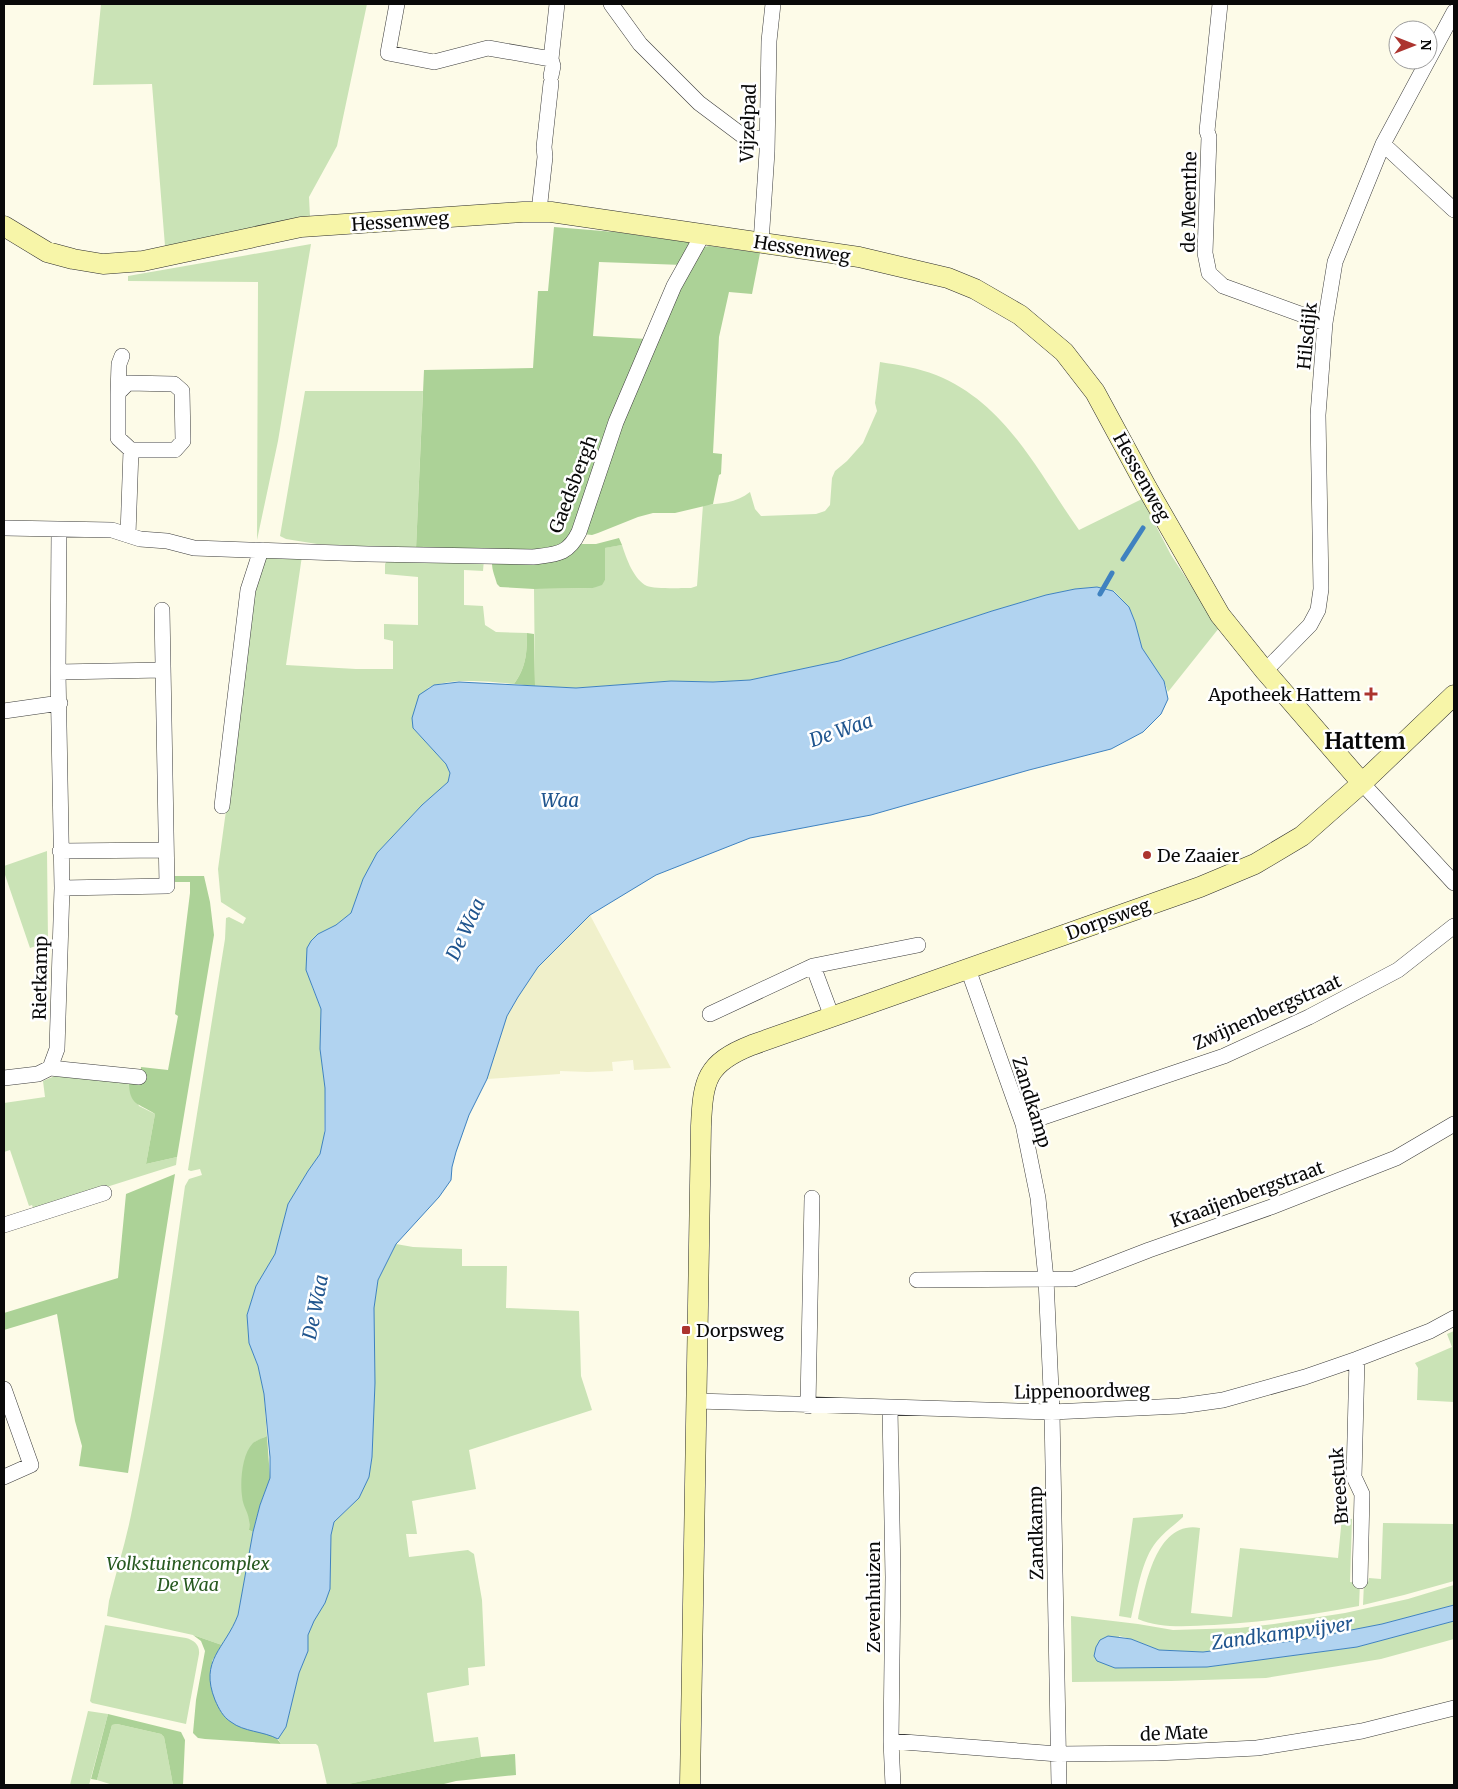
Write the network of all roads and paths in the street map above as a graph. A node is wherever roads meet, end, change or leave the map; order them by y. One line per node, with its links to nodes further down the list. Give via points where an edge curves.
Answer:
1 (397, 4): 7 (street, via 388,53 434,62 488,48)
2 (557, 4): 7 (street)
3 (611, 4): 8 (street, via 640,44 699,103 743,136)
4 (772, 4): 8 (street, Vijzelpad)
5 (1220, 4): 15 (street, de Meenthe, via 1206,131 1209,137 1205,253 1209,273 1223,286)
6 (1454, 12): 9 (street, Hilsdijk)
7 (551, 58): 11 (street, via 553,66)
8 (767, 138): 14 (street, Vijzelpad)
9 (1383, 144): 10 (street); 15 (street, Hilsdijk, via 1335,262)
10 (1454, 210)
11 (539, 211): 12 (main road, Hessenweg, via 301,228 142,261 103,264 47,252); 13 (main road, Hessenweg)
12 (4, 226)
13 (703, 234): 14 (main road, Hessenweg); 22 (street, Gaedsbergh, via 674,286 620,413 579,532 563,552 533,556)
14 (761, 242): 25 (main road, Hessenweg, via 859,257 948,278 975,289 1020,315 1064,352 1095,392 1220,616)
15 (1325, 323): 25 (street, Hilsdijk, via 1318,415 1321,589 1318,610 1310,625)
16 (122, 356): 17 (street, via 118,364)
17 (118, 392): 18 (street, via 118,438); 18 (street, via 128,384 174,384 182,391 183,441 175,450)
18 (130, 450): 21 (street)
19 (4, 528): 20 (street, Gaedsbergh)
20 (59, 530): 21 (street, Gaedsbergh, via 112,530); 26 (street, Rietkamp)
21 (128, 535): 22 (street, Gaedsbergh, via 194,548)
22 (261, 550): 31 (street, via 248,590)
23 (162, 610): 24 (street)
24 (163, 670): 26 (street); 32 (street)
25 (1265, 671): 30 (main road, Hessenweg)
26 (58, 672): 28 (street, Rietkamp)
27 (1454, 695): 30 (main road, Dorpsweg)
28 (60, 703): 29 (street); 33 (street, Rietkamp)
29 (4, 711)
30 (1362, 783): 34 (street); 39 (main road, Dorpsweg, via 1302,836 1254,864 1200,887)
31 (222, 806)
32 (166, 850): 33 (street); 35 (street, via 166,886)
33 (60, 851): 35 (street, Rietkamp)
34 (1454, 883)
35 (62, 888): 42 (street, Rietkamp, via 57,1048)
36 (1454, 926): 45 (street, Zwijnenbergstraat, via 1398,970 1309,1017 1224,1056)
37 (918, 945): 38 (street)
38 (813, 966): 40 (street); 41 (street)
39 (968, 969): 41 (main road, Dorpsweg); 45 (street, Zandkamp)
40 (710, 1014)
41 (832, 1017): 55 (main road, Dorpsweg, via 733,1054 716,1066 705,1085 701,1126)
42 (50, 1068): 43 (street); 44 (street, via 38,1074)
43 (139, 1077)
44 (4, 1078)
45 (1023, 1124): 50 (street, Zandkamp, via 1038,1198)
46 (1454, 1124): 50 (street, Kraaijenbergstraat, via 1396,1158 1271,1207 1074,1279)
47 (104, 1193): 49 (street)
48 (812, 1198): 56 (street)
49 (4, 1226)
50 (1046, 1279): 51 (street); 58 (street, Zandkamp)
51 (917, 1280)
52 (1454, 1318): 53 (street, Lippenoordweg, via 1430,1331)
53 (1357, 1359): 58 (street, Lippenoordweg, via 1224,1400 1180,1406); 60 (street, Breestuk, via 1354,1477 1362,1494)
54 (4, 1389): 59 (street, via 31,1466)
55 (696, 1401): 56 (street, Lippenoordweg); 64 (main road, Dorpsweg)
56 (808, 1406): 57 (street, Lippenoordweg)
57 (890, 1408): 58 (street, Lippenoordweg); 62 (street, Zevenhuizen)
58 (1052, 1412): 63 (street, Zandkamp)
59 (4, 1477)
60 (1360, 1581)
61 (1454, 1708): 63 (street, de Mate, via 1362,1731 1257,1748)
62 (891, 1741): 63 (street, de Mate); 65 (street, Zevenhuizen)
63 (1058, 1754): 66 (street, Zandkamp)
64 (690, 1785)
65 (893, 1785)
66 (1060, 1785)

